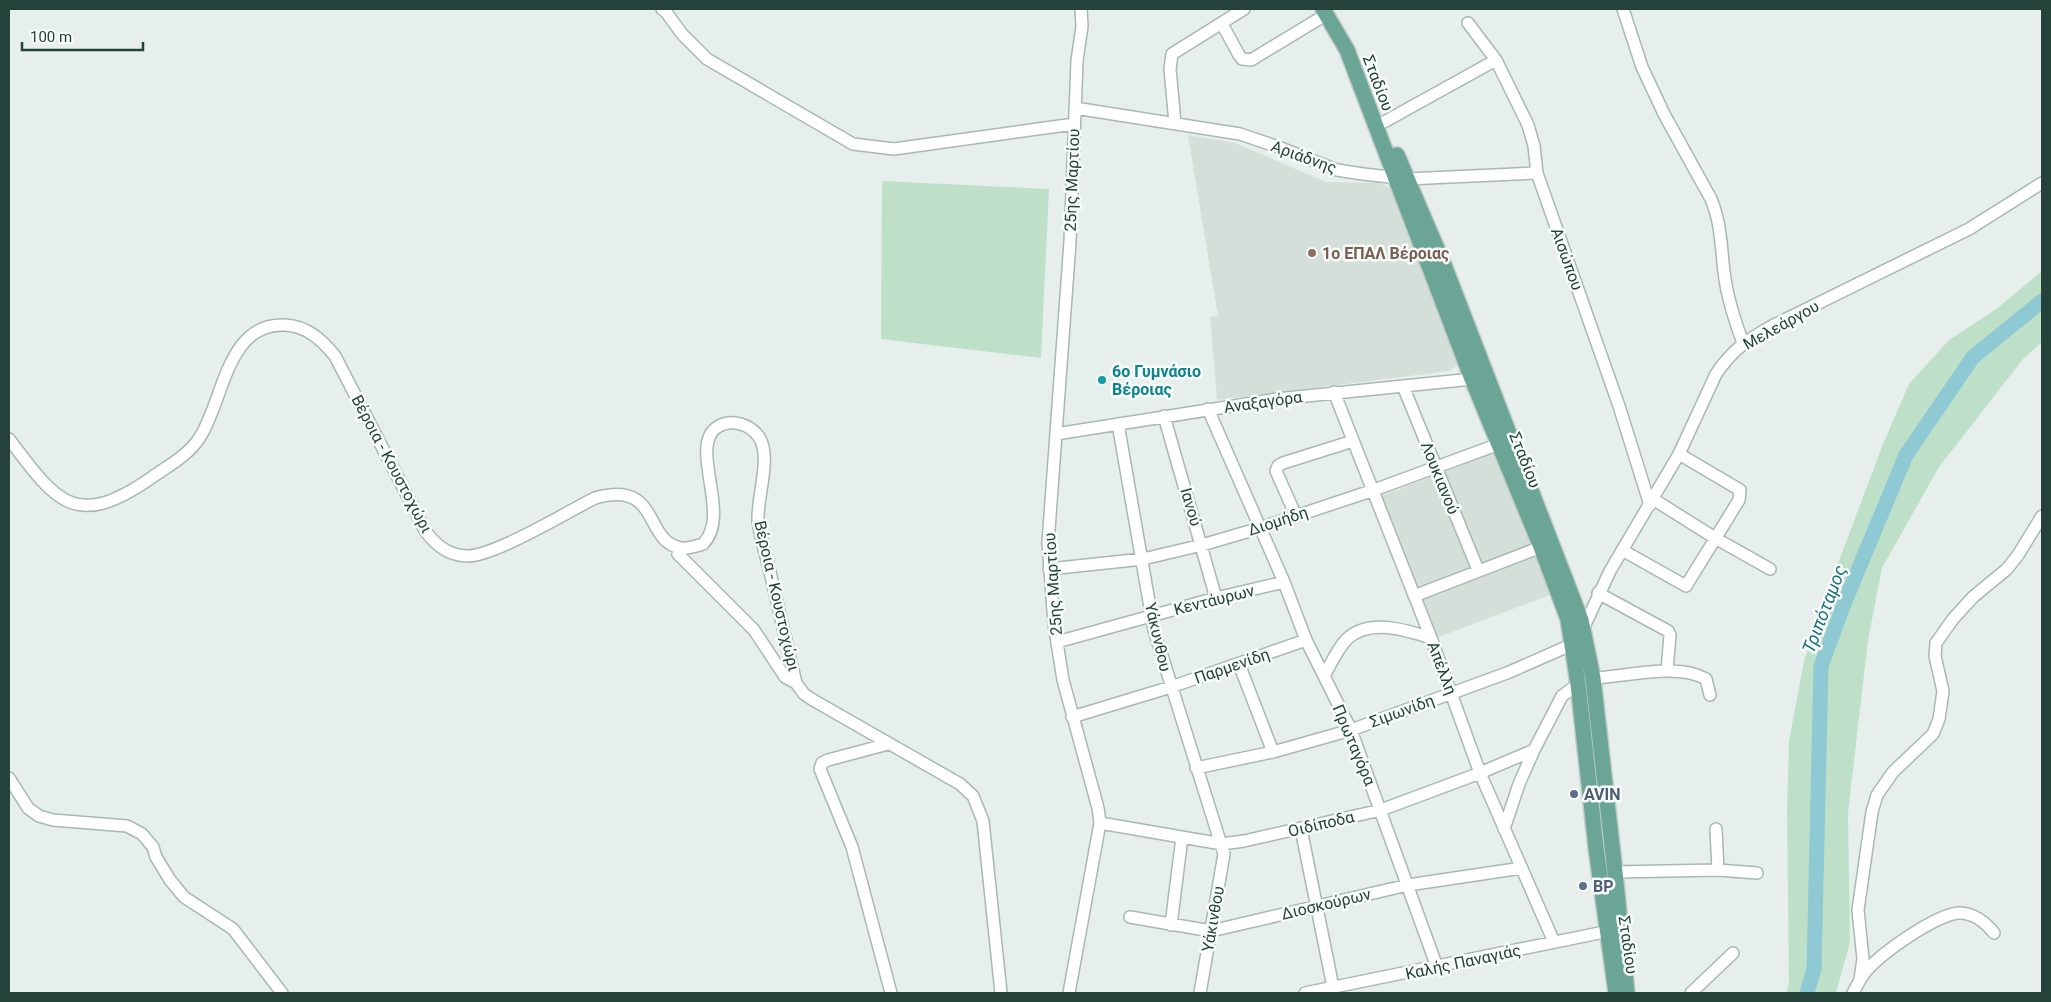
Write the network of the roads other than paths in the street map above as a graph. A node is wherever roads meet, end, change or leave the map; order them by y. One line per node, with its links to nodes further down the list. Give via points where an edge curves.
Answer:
1 (662, 9): 13 (street, via 707,58 853,144 894,149)
2 (1081, 9): 10 (street, 25ης Μαρτίου)
3 (1244, 9): 7 (street)
4 (1623, 9): 17 (street, via 1642,67 1716,212 1731,310)
5 (1325, 11): 7 (street, via 1251,60 1239,55); 8 (main road)
6 (1468, 23): 9 (street, Αισώπου)
7 (1222, 24): 12 (street, via 1172,54 1170,69)
8 (1347, 50): 11 (main road, Σταδίου, via 1356,58); 15 (main road, Σταδίου, via 1389,157)
9 (1496, 60): 11 (street); 14 (street, Αισώπου, via 1528,125)
10 (1075, 108): 12 (street, Αριάδνης); 13 (street, 25ης Μαρτίου)
11 (1384, 122): 15 (main road, Σταδίου)
12 (1175, 123): 15 (street, Αριάδνης, via 1240,134 1337,170)
13 (1074, 124): 24 (street, 25ης Μαρτίου, via 1070,242)
14 (1536, 173): 15 (street, Αριάδνης); 31 (street, Αισώπου)
15 (1401, 178): 18 (main road, Σταδίου); 49 (main road, Σταδίου, via 1444,265)
16 (2042, 183): 17 (street, Μελεάργου, via 1969,229)
17 (1743, 343): 28 (street, Μελεάργου, via 1716,374)
18 (1472, 379): 19 (street, Αναξαγόρα); 27 (main road, Σταδίου)
19 (1402, 386): 20 (street, Αναξαγόρα); 29 (street, Λουκιανού)
20 (1334, 392): 21 (street, Αναξαγόρα); 26 (street, Απέλλη)
21 (1208, 409): 22 (street, Αναξαγόρα); 34 (street, Πρωταγόρα)
22 (1164, 416): 23 (street, Αναξαγόρα); 36 (street, Ιανού)
23 (1118, 424): 24 (street, Αναξαγόρα); 40 (street, Υάκυνθου)
24 (1056, 434): 41 (street, 25ης Μαρτίου)
25 (9, 439): 38 (street, Βέροια - Κουστοχώρι, via 39,477 70,504 96,506 117,499 193,446 210,419 232,360 248,338 272,325 289,325 312,333 335,356 426,532 448,552 465,556 480,554 508,544 595,498 609,494 624,494 637,500 666,540)
26 (1353, 441): 30 (street, Απέλλη); 32 (street, via 1278,466 1276,471)
27 (1499, 444): 29 (street, Διομήδη); 37 (main road, Σταδίου)
28 (1679, 454): 31 (street, Μελεάργου); 35 (street, via 1740,490 1738,500)
29 (1436, 466): 30 (street, Διομήδη); 43 (street, Λουκιανού)
30 (1374, 490): 32 (street, Διομήδη); 46 (street, Απέλλη)
31 (1651, 502): 35 (street); 39 (street, Μελεάργου)
32 (1296, 516): 34 (street, Διομήδη)
33 (2042, 516): 92 (street, via 2007,569 1973,596 1936,643 1935,656 1943,691 1939,719 1933,734 1893,772 1878,795 1872,812 1858,910 1863,959)
34 (1260, 528): 36 (street, Διομήδη); 44 (street, Πρωταγόρα)
35 (1715, 538): 39 (street, via 1686,586); 42 (street)
36 (1202, 544): 40 (street, Διομήδη); 47 (street, Ιανού)
37 (1541, 547): 43 (street); 53 (main road, Σταδίου, via 1564,605)
38 (682, 548): 58 (street, via 678,554 754,630 785,677); 58 (street, Βέροια - Κουστοχώρι, via 704,544 712,533 714,511 706,451 713,430 728,422 747,426 760,438 763,449 758,521)
39 (1622, 550): 45 (street, Μελεάργου)
40 (1143, 559): 41 (street, Διομήδη); 48 (street, Υάκυνθου)
41 (1049, 569): 52 (street, 25ης Μαρτίου)
42 (1770, 569)
43 (1478, 570): 46 (street)
44 (1284, 582): 47 (street, Κεντάυρων); 51 (street, Πρωταγόρα)
45 (1598, 593): 49 (street, Μελεάργου); 55 (street, via 1668,631)
46 (1414, 596): 50 (street, Απέλλη)
47 (1216, 598): 48 (street, Κεντάυρων)
48 (1151, 615): 52 (street, Κεντάυρων); 60 (street, Υάκυνθου)
49 (1583, 629): 53 (street, Μελεάργου); 57 (main road, Σταδίου)
50 (1431, 638): 56 (street, via 1390,628 1358,633 1348,639); 61 (street, Απέλλη)
51 (1306, 640): 54 (street, Παρμενίδη); 56 (street, Πρωταγόρα)
52 (1057, 642): 63 (street, 25ης Μαρτίου)
53 (1573, 644): 59 (main road, Σταδίου); 61 (street, Σιμωνίδη)
54 (1239, 664): 60 (street, Παρμενίδη); 67 (street)
55 (1667, 671): 57 (street); 62 (street, via 1700,675 1706,679)
56 (1324, 676): 64 (street, Πρωταγόρα)
57 (1593, 678): 80 (main road, Σταδίου)
58 (796, 683): 65 (street, Βέροια - Κουστοχώρι, via 813,700)
59 (1578, 684): 66 (street, via 1562,696); 86 (main road, Σταδίου, via 1596,848)
60 (1170, 687): 63 (street, Παρμενίδη); 68 (street, Υάκυνθου)
61 (1451, 693): 64 (street, Σιμωνίδη); 69 (street, Απέλλη)
62 (1710, 695)
63 (1072, 717): 72 (street, 25ης Μαρτίου)
64 (1350, 730): 67 (street, Σιμωνίδη); 71 (street, Πρωταγόρα)
65 (888, 744): 95 (street, via 828,760 820,769 852,847); 96 (street, Βέροια - Κουστοχώρι, via 960,784 977,804 983,821)
66 (1534, 750): 69 (street, Οιδίποδα); 74 (street)
67 (1273, 752): 68 (street, Σιμωνίδη)
68 (1196, 768): 77 (street, Υάκυνθου)
69 (1480, 772): 71 (street, Οιδίποδα); 74 (street, Απέλλη)
70 (9, 778): 94 (street, via 28,808 39,816 127,826 142,834 184,897 233,929)
71 (1381, 810): 73 (street, Οιδίποδα); 82 (street, Πρωταγόρα)
72 (1100, 823): 76 (street, Οιδίποδα); 97 (street, 25ης Μαρτίου)
73 (1301, 829): 77 (street, Οιδίποδα); 83 (street)
74 (1504, 829): 78 (street, Απέλλη)
75 (1716, 829): 79 (street)
76 (1182, 837): 77 (street, Οιδίποδα); 85 (street)
77 (1222, 844): 87 (street, Υάκινθου, via 1224,854)
78 (1522, 868): 82 (street, Διοσκούρων); 89 (street, Απέλλη)
79 (1718, 870): 80 (street); 81 (street)
80 (1615, 872): 86 (main road, Σταδίου)
81 (1758, 874)
82 (1408, 885): 83 (street, Διοσκούρων); 91 (street, Πρωταγόρα)
83 (1317, 906): 87 (street, Διοσκούρων); 93 (street)
84 (1130, 916): 85 (street, Διοσκούρων)
85 (1171, 924): 87 (street, Διοσκούρων)
86 (1614, 930): 89 (street, Καλής Παναγιάς); 100 (main road, Σταδίου); 101 (main road, Σταδίου)
87 (1211, 931): 98 (street, Υάκινθου)
88 (1994, 933): 92 (street, via 1972,916 1959,913 1946,916 1881,955)
89 (1554, 942): 91 (street, Καλής Παναγιάς)
90 (1733, 953): 102 (street)
91 (1437, 968): 93 (street, Καλής Παναγιάς)
92 (1860, 979): 103 (street)
93 (1333, 988): 99 (street, Καλής Παναγιάς)
94 (282, 993)
95 (891, 993)
96 (1001, 993)
97 (1069, 993)
98 (1200, 993)
99 (1305, 993)
100 (1616, 993)
101 (1626, 993)
102 (1691, 993)
103 (1853, 993)

